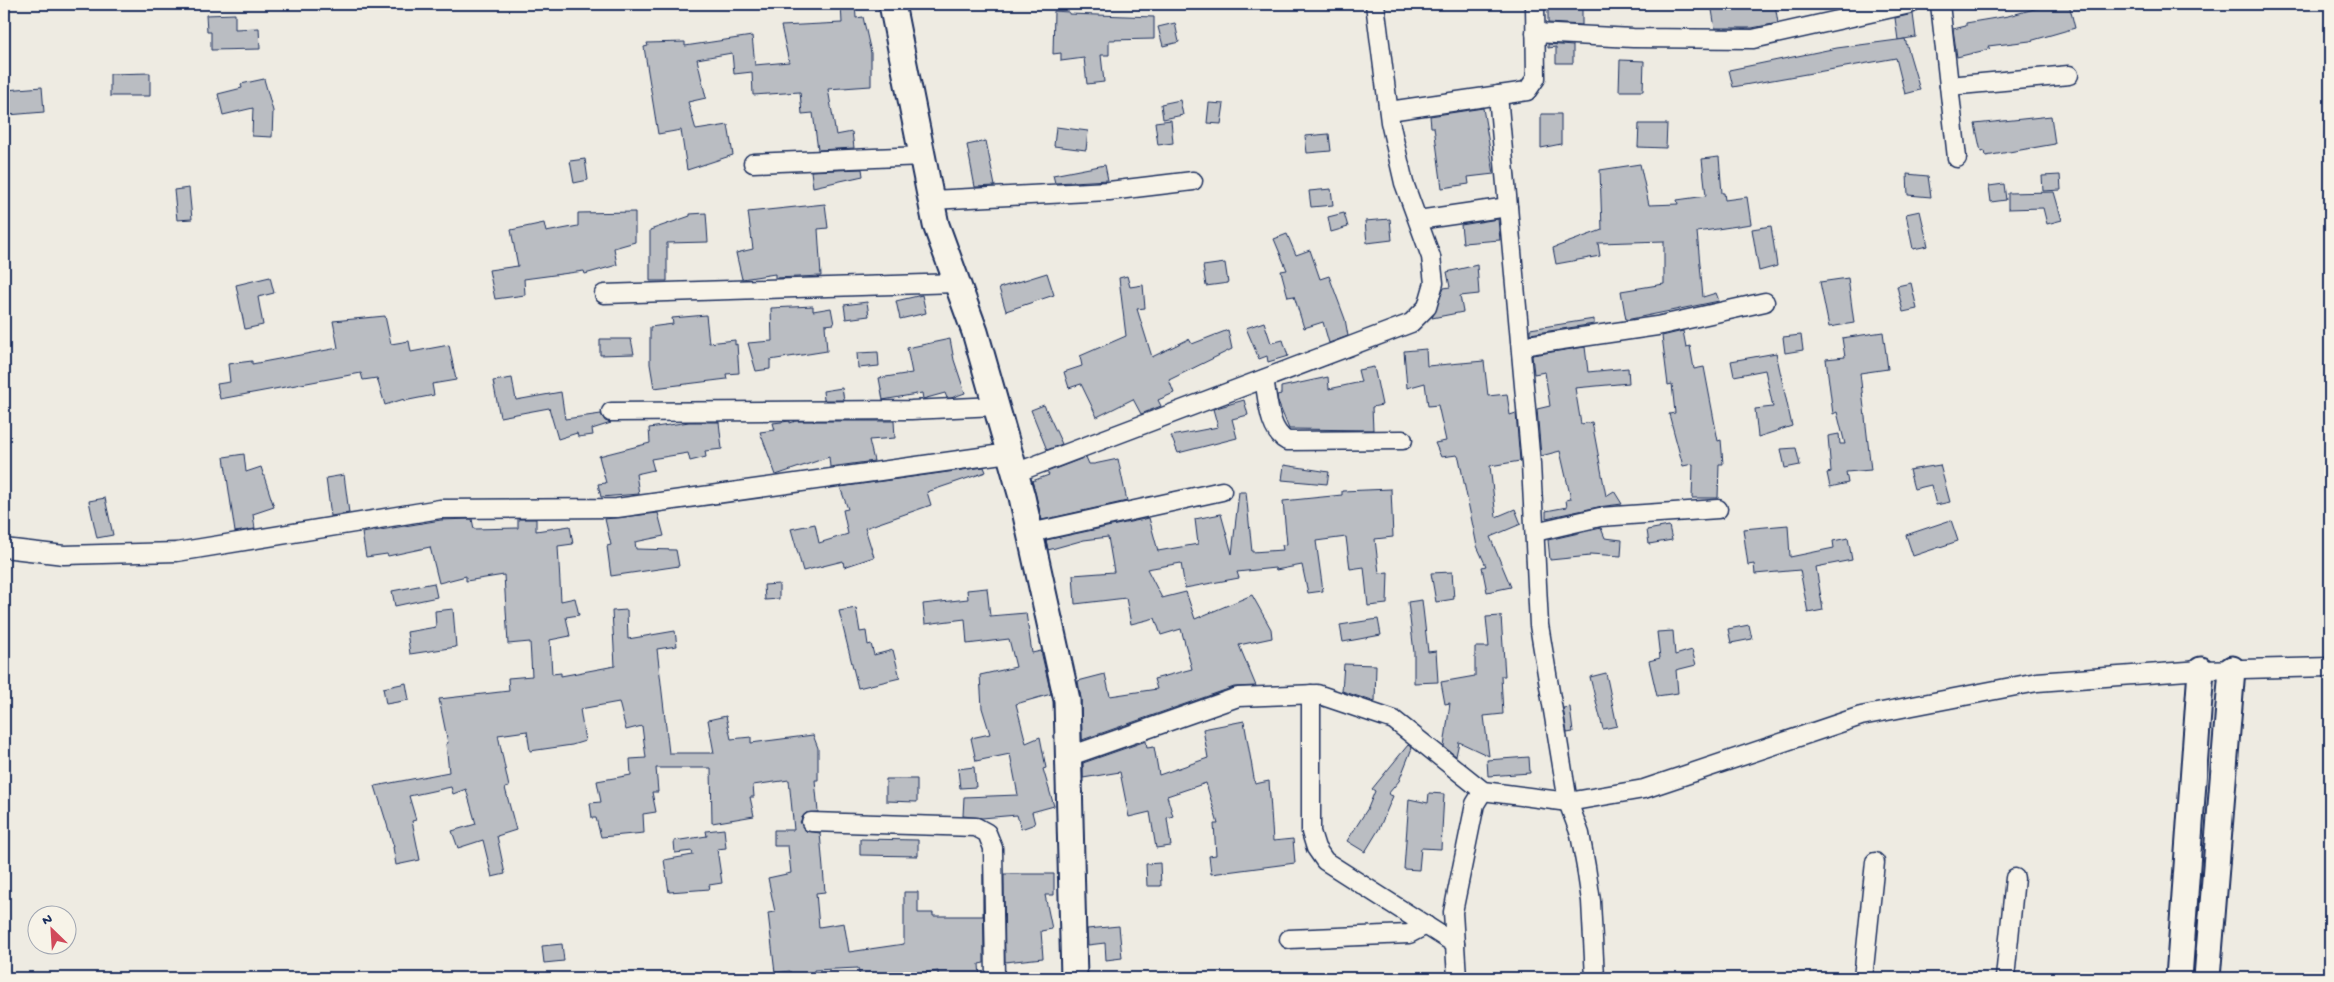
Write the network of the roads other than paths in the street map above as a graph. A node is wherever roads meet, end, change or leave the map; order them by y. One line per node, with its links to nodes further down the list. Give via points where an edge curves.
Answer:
1 (892, 4): 11 (street)
2 (1375, 4): 10 (street)
3 (1535, 4): 6 (street)
4 (1910, 4): 6 (street, via 1752,39)
5 (1940, 4): 8 (street)
6 (1535, 33): 9 (street, via 1536,78 1532,86 1527,91)
7 (2069, 75): 8 (street)
8 (1949, 86): 12 (street)
9 (1498, 95): 10 (street); 16 (street)
10 (1389, 112): 17 (street, via 1404,183)
11 (922, 156): 13 (street); 15 (street)
12 (1957, 158)
13 (753, 163)
14 (1193, 181): 15 (street, via 1109,192)
15 (931, 200): 18 (street, via 936,225)
16 (1508, 207): 17 (street); 21 (street)
17 (1418, 220): 22 (street, via 1432,257 1434,283 1426,307 1411,323)
18 (957, 283): 19 (street); 23 (street)
19 (604, 294)
20 (1765, 302): 21 (street, via 1657,326)
21 (1521, 346): 29 (street)
22 (1264, 379): 25 (street, via 1273,426 1279,437 1286,441); 26 (street)
23 (996, 406): 24 (street, via 911,410); 26 (street)
24 (611, 412)
25 (1403, 440)
26 (1012, 463): 30 (street); 31 (street, via 617,508 440,510 177,552 64,555)
27 (1222, 491): 30 (street)
28 (1718, 509): 29 (street, via 1600,517)
29 (1534, 532): 38 (street, via 1539,625)
30 (1030, 533): 36 (street, via 1067,700)
31 (4, 548)
32 (2330, 667): 33 (street)
33 (2232, 669): 34 (street); 52 (street)
34 (2201, 670): 38 (street, via 2037,682 1861,716 1644,789); 51 (street)
35 (1311, 694): 36 (street, via 1238,697); 37 (street, via 1394,720); 42 (street, via 1311,832 1316,848 1325,861)
36 (1070, 756): 46 (street)
37 (1483, 791): 38 (street); 44 (street, via 1475,804 1453,912)
38 (1568, 802): 48 (street, via 1580,834 1586,867)
39 (811, 822): 45 (street, via 976,827 987,832 993,848)
40 (1875, 862): 49 (street)
41 (2015, 878): 50 (street)
42 (1426, 925): 43 (street, via 1409,934); 44 (street)
43 (1289, 939)
44 (1455, 944): 47 (street)
45 (995, 978)
46 (1074, 978)
47 (1457, 978)
48 (1595, 978)
49 (1863, 978)
50 (2006, 978)
51 (2180, 978)
52 (2207, 978)

